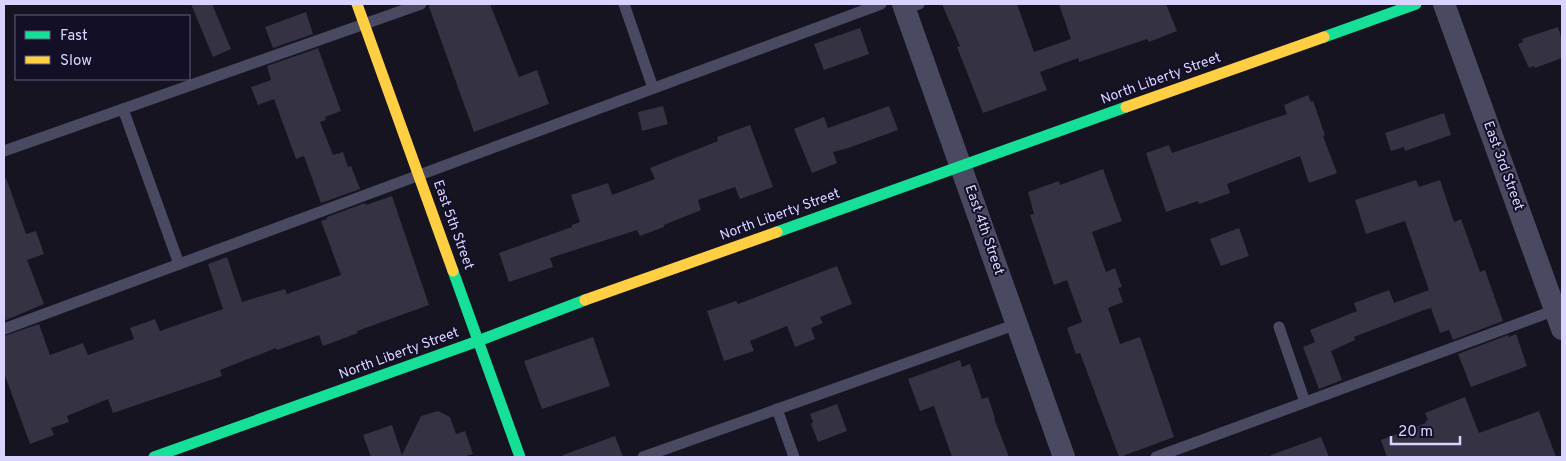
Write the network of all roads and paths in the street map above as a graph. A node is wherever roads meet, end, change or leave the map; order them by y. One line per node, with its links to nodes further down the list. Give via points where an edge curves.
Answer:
1 (357, 4): 8 (street, East 5th Street)
2 (421, 4): 8 (lane)
3 (624, 4): 9 (lane)
4 (881, 4): 9 (lane)
5 (1416, 4): 12 (street, North Liberty Street)
6 (1444, 4): 15 (street, East 3rd Street)
7 (909, 5): 12 (street, East 4th Street)
8 (365, 25): 10 (lane); 13 (street, East 5th Street)
9 (654, 88): 13 (lane)
10 (123, 109): 11 (lane); 14 (lane)
11 (4, 151)
12 (962, 167): 16 (street, East 4th Street); 19 (street, North Liberty Street)
13 (419, 175): 14 (lane); 19 (street, East 5th Street)
14 (179, 264): 18 (lane)
15 (1560, 315): 20 (lane)
16 (1017, 324): 21 (lane); 26 (street, East 4th Street)
17 (1279, 327): 20 (lane)
18 (4, 329)
19 (478, 341): 22 (street, North Liberty Street); 23 (street, East 5th Street)
20 (1305, 402): 27 (lane)
21 (777, 409): 24 (lane); 25 (lane)
22 (154, 457)
23 (520, 457)
24 (643, 457)
25 (794, 457)
26 (1064, 457)
27 (1156, 457)

